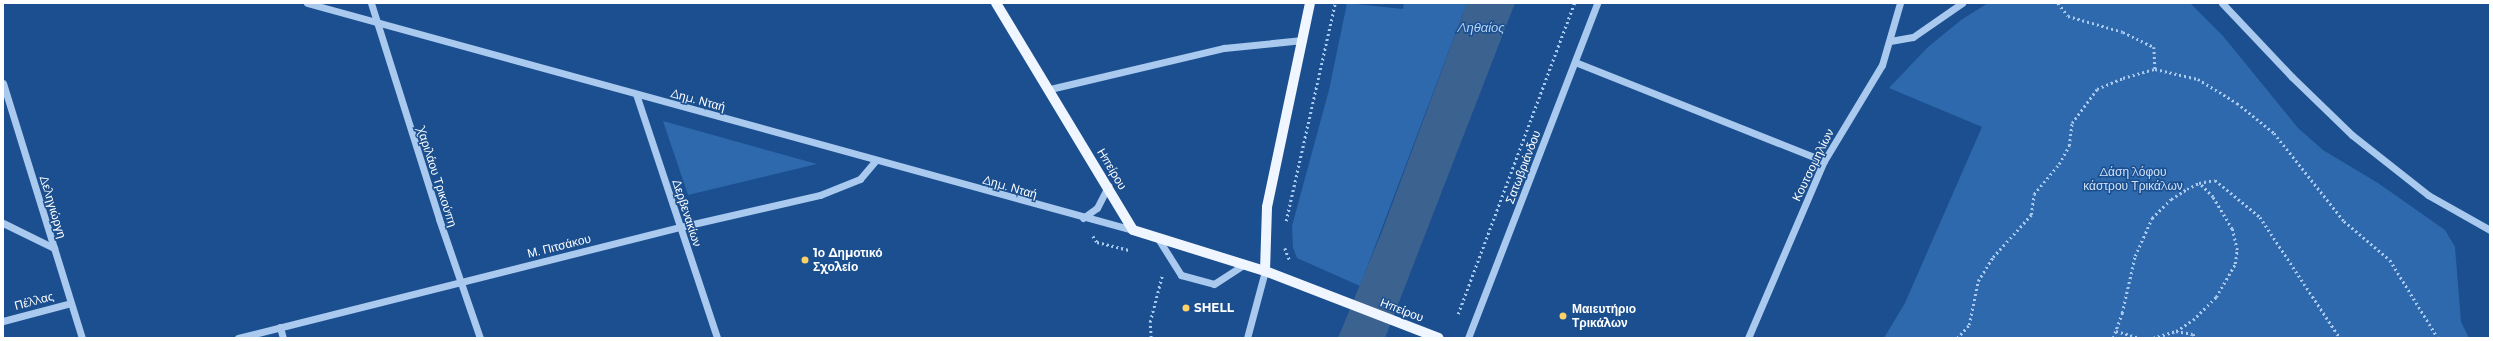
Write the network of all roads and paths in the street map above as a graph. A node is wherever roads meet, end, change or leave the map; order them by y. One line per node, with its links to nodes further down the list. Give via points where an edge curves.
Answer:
1 (307, 3): 12 (street, Δημ. Νταή)
2 (371, 3): 12 (street, Χαριλάου Τρικούπη)
3 (996, 3): 18 (main road, Ηπείρου)
4 (1310, 3): 13 (main road)
5 (1336, 3): 26 (path)
6 (1574, 3): 40 (path)
7 (1597, 3): 15 (street, Σατωβριάνδου)
8 (1900, 3): 14 (street, Κουτσομηλίων)
9 (1962, 3): 14 (street, via 1913,37)
10 (2058, 3): 16 (path, via 2068,16 2123,32 2154,47)
11 (2222, 3): 29 (street, via 2292,77 2352,135 2428,195)
12 (377, 22): 19 (street, Δημ. Νταή); 38 (street, Χαριλάου Τρικούπη)
13 (1303, 40): 18 (street, via 1224,48); 36 (main road, via 1267,207)
14 (1890, 41): 21 (street, Κουτσομηλίων, via 1876,77)
15 (1575, 62): 21 (street); 53 (street, Σατωβριάνδου)
16 (2156, 69): 55 (path, via 2123,78 2097,89 2072,123 2069,146 2059,164 2034,194 2031,215 1993,257 1978,281 1968,325); 61 (path, via 2198,79 2238,103 2274,134 2344,221 2390,260)
17 (3, 83): 32 (street, Δεληγιώργη)
18 (1050, 89): 23 (main road, Ηπείρου)
19 (636, 94): 20 (street, Δημ. Νταή); 27 (street, Δερβενακίων)
20 (876, 161): 24 (street, Δημ. Νταή); 27 (street, Μ. Πιτσάκου, via 860,179 826,193)
21 (1824, 161): 54 (street, Κουτσομηλίων)
22 (2199, 183): 43 (path, via 2213,197 2232,229 2237,250 2235,264 2216,297 2193,320); 44 (path, via 2160,209 2146,229 2135,256); 60 (path, via 2215,180 2260,217)
23 (1108, 186): 24 (street, via 1097,208); 28 (main road, Ηπείρου)
24 (1083, 218): 28 (street, Δημ. Νταή); 33 (path, via 1097,242)
25 (3, 222): 32 (street)
26 (1285, 226)
27 (680, 227): 38 (street, Μ. Πιτσάκου); 49 (street, Δερβενακίων)
28 (1133, 230): 30 (main road, Ηπείρου)
29 (2490, 230)
30 (1157, 237): 35 (main road, Ηπείρου); 35 (street, via 1181,275 1214,284)
31 (1284, 244): 34 (path, via 1288,259)
32 (54, 248): 39 (street, Δεληγιώργη)
33 (1134, 250)
34 (1293, 263)
35 (1245, 264): 36 (main road, Ηπείρου)
36 (1265, 271): 51 (street); 52 (main road, Ηπείρου)
37 (1163, 272): 50 (path, via 1150,322)
38 (460, 282): 42 (street, Μ. Πιτσάκου); 48 (street, Χαριλάου Τρικούπη)
39 (71, 303): 41 (street, Πέλλας); 45 (street, Δεληγιώργη)
40 (1456, 320)
41 (3, 321)
42 (280, 327): 46 (street, Μ. Πιτσάκου); 47 (street)
43 (2176, 330): 58 (path); 59 (path, via 2193,334)
44 (2116, 331): 56 (path); 57 (path)
45 (82, 338)
46 (238, 338)
47 (283, 338)
48 (480, 338)
49 (717, 338)
50 (1151, 338)
51 (1247, 338)
52 (1439, 338)
53 (1468, 338)
54 (1748, 338)
55 (1957, 338)
56 (2113, 338)
57 (2140, 338)
58 (2152, 338)
59 (2196, 338)
60 (2340, 338)
61 (2438, 338)

